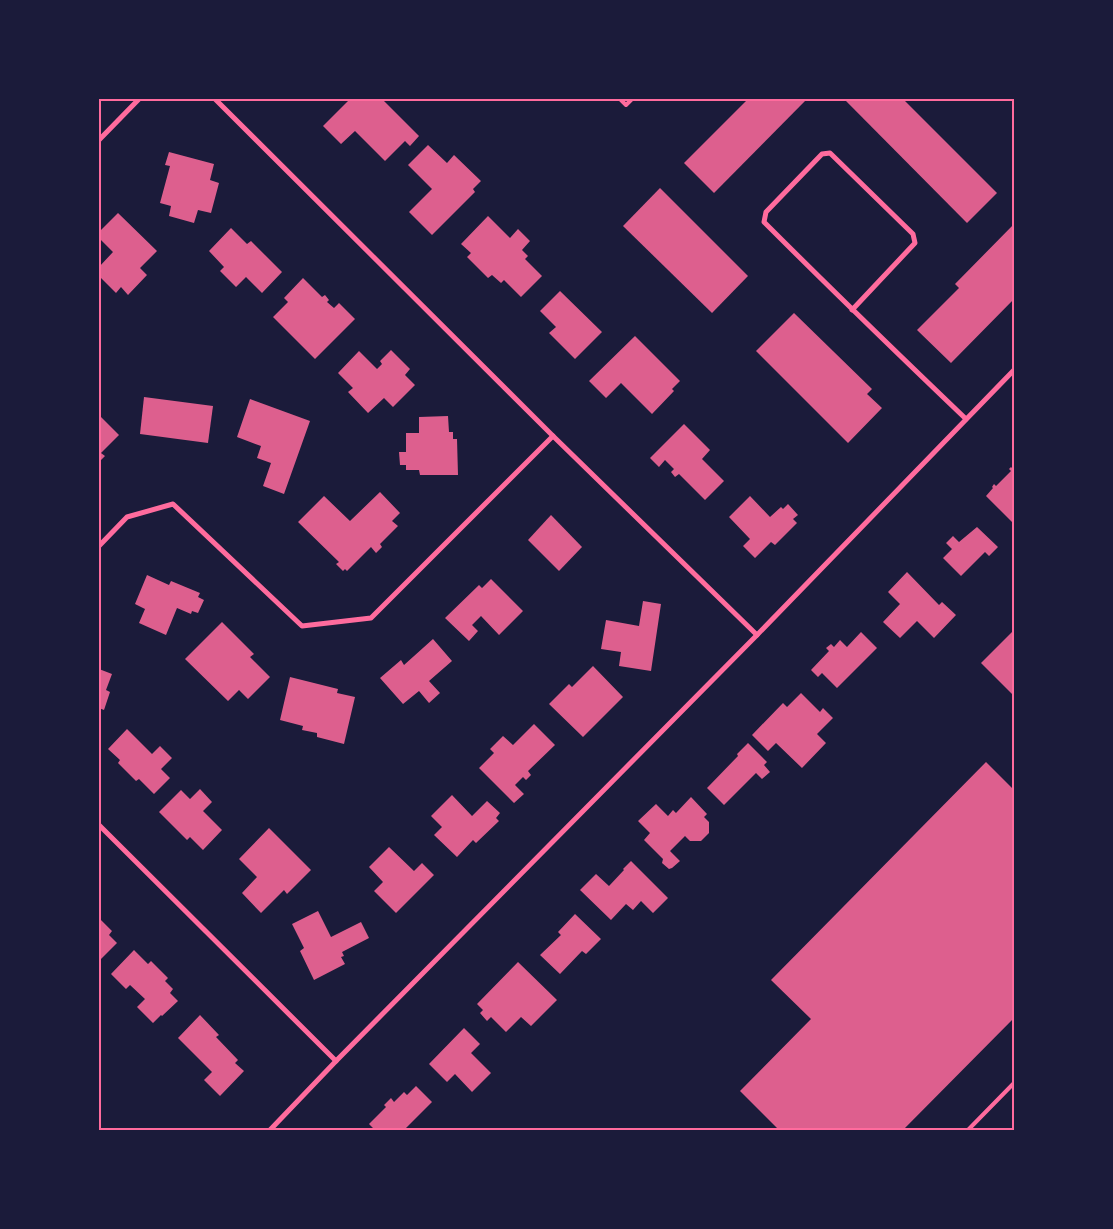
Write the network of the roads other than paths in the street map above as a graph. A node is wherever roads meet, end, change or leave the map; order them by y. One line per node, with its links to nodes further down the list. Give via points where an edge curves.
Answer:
1 (139, 99): 5 (street)
2 (215, 99): 9 (street)
3 (620, 99): 4 (lane, via 626,105)
4 (632, 99)
5 (99, 140)
6 (852, 310): 6 (street, via 764,222 766,212 822,154 830,153 913,234 915,243); 8 (street)
7 (1014, 370): 8 (street)
8 (966, 419): 11 (street)
9 (553, 436): 10 (street, via 371,618 302,626 173,504 127,516); 11 (street)
10 (99, 546)
11 (758, 635): 13 (street)
12 (99, 825): 13 (street)
13 (336, 1060): 15 (street)
14 (1014, 1083): 16 (lane)
15 (270, 1130)
16 (968, 1130)

